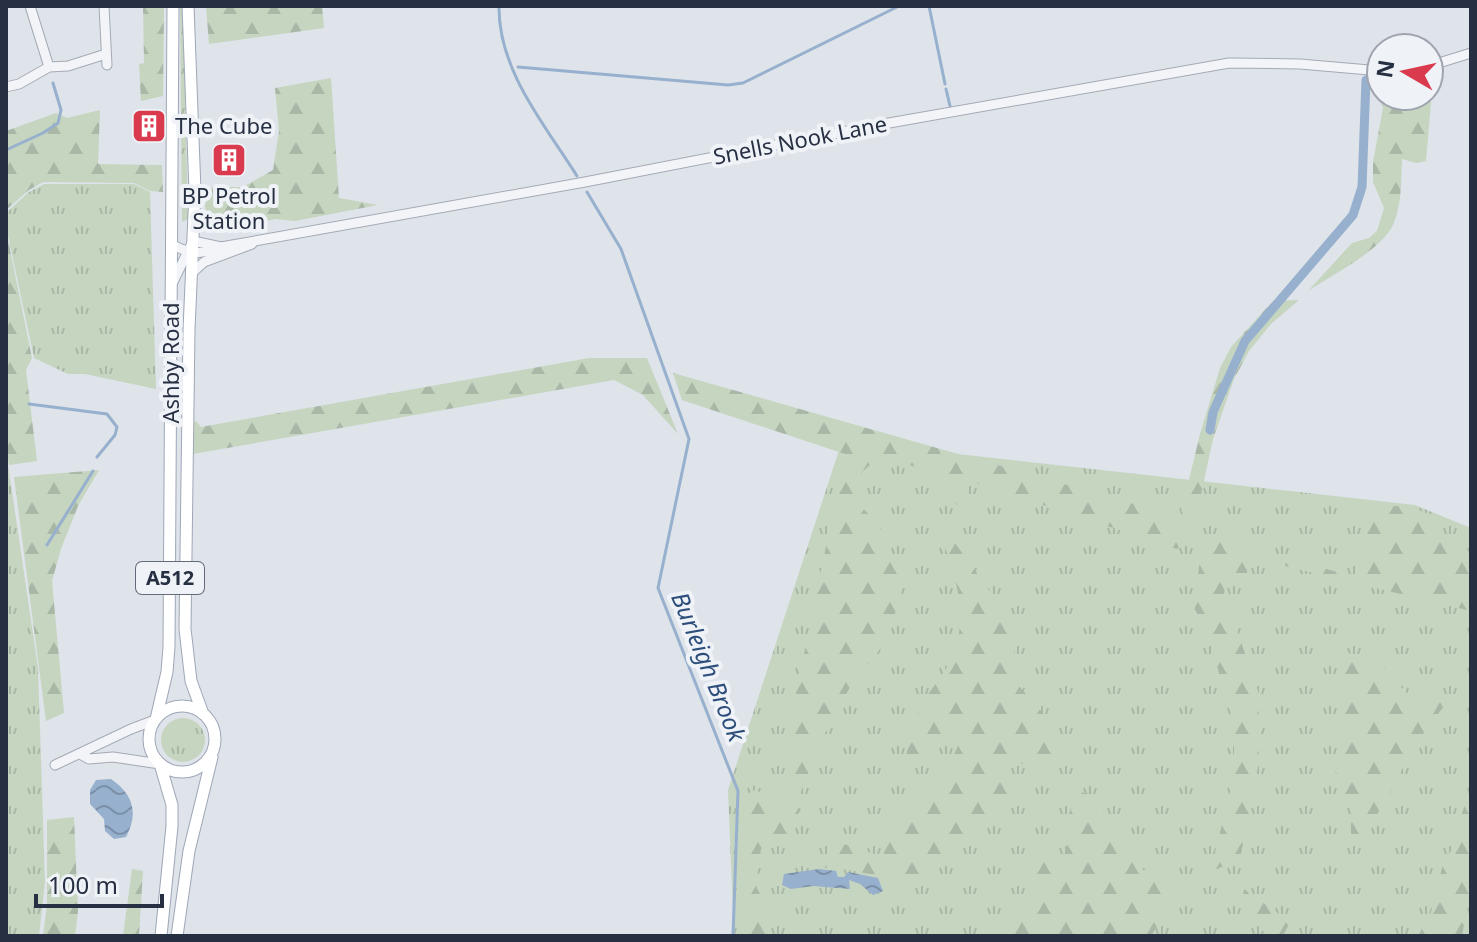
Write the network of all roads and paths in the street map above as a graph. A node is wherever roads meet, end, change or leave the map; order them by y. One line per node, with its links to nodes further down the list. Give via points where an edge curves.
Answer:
1 (30, 6): 7 (street)
2 (104, 6): 7 (street, via 106,59)
3 (173, 6): 11 (main road, Ashby Road / A512)
4 (188, 6): 12 (main road, Ashby Road / A512, via 194,138)
5 (1471, 53): 6 (street)
6 (1445, 61)
7 (49, 67): 9 (street)
8 (1365, 70): 10 (street, Snells Nook Lane, via 1229,63)
9 (6, 87)
10 (258, 240): 12 (street, Snells Nook Lane); 13 (street, via 204,262)
11 (172, 244): 12 (street, Snells Nook Lane); 14 (main road, Ashby Road / A512)
12 (190, 248): 13 (main road, Ashby Road / A512); 14 (street)
13 (191, 274): 15 (main road, Ashby Road / A512, via 185,643)
14 (172, 284): 16 (main road, Ashby Road / A512, via 169,647)
15 (203, 714): 16 (main road, via 179,706); 17 (main road, via 215,733)
16 (156, 720): 18 (street); 19 (main road, via 149,740)
17 (213, 753): 19 (main road, via 193,771 176,772); 22 (main road, via 189,851)
18 (80, 754): 19 (street); 20 (street)
19 (160, 764): 21 (main road, via 172,805)
20 (55, 765)
21 (161, 936)
22 (177, 936)

